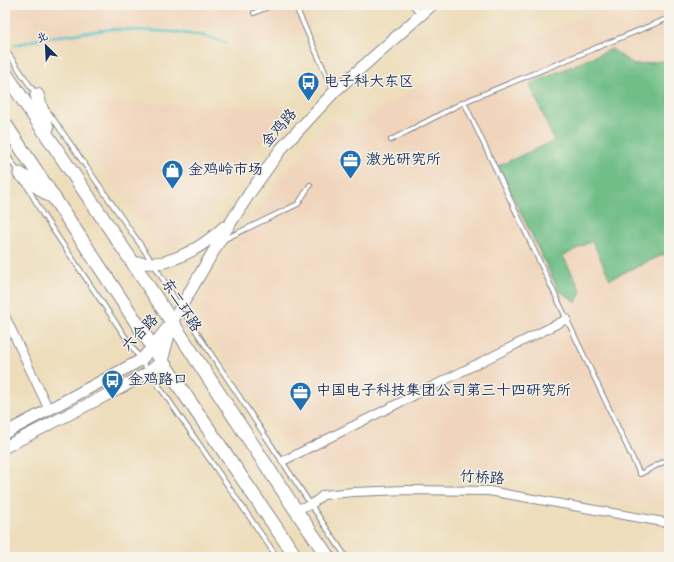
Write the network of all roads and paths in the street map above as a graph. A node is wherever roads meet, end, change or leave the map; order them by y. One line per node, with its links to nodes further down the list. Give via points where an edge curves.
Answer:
1 (272, 5): 5 (lane)
2 (295, 5): 10 (lane)
3 (412, 5): 6 (lane)
4 (432, 5): 6 (main road, 金鸡路)
5 (254, 13)
6 (420, 15): 10 (main road, 金鸡路)
7 (669, 18): 12 (lane)
8 (5, 49): 11 (lane)
9 (5, 73): 15 (main road, 东二环路)
10 (334, 92): 20 (main road, 金鸡路, via 280,149)
11 (37, 95): 15 (main road); 23 (lane)
12 (464, 102): 14 (lane); 26 (lane)
13 (5, 124): 19 (main road)
14 (391, 140)
15 (51, 141): 22 (main road, 东二环路)
16 (5, 152): 17 (lane)
17 (20, 174): 19 (main road); 29 (lane, via 43,215)
18 (310, 185): 21 (lane, via 298,204)
19 (56, 200): 28 (main road)
20 (234, 217): 21 (main road, 金鸡路); 23 (main road, via 192,250 172,259)
21 (218, 242): 24 (main road, 金鸡路)
22 (133, 262): 23 (main road); 27 (main road, 东二环路)
23 (153, 263): 24 (lane)
24 (180, 307): 27 (main road, 金鸡路); 36 (lane)
25 (5, 316): 32 (street)
26 (566, 318): 35 (lane, via 640,474); 36 (street)
27 (172, 322): 28 (main road, 六合路); 30 (main road, 六合路); 38 (main road, 东二环路)
28 (153, 346): 29 (main road, 六合路); 30 (main road)
29 (141, 360): 31 (lane); 32 (main road, 六合路)
30 (162, 361): 31 (main road, 六合路); 41 (main road)
31 (149, 372): 34 (main road, 六合路); 40 (lane)
32 (48, 410): 33 (main road, 六合路)
33 (5, 433)
34 (5, 447)
35 (669, 459)
36 (282, 461): 37 (lane)
37 (311, 505): 38 (street, 竹桥路); 39 (street, 竹桥路, via 324,495 353,492 489,492); 43 (lane)
38 (295, 508): 42 (main road, 东二环路)
39 (669, 523)
40 (277, 557)
41 (296, 557)
42 (328, 557)
43 (346, 557)

